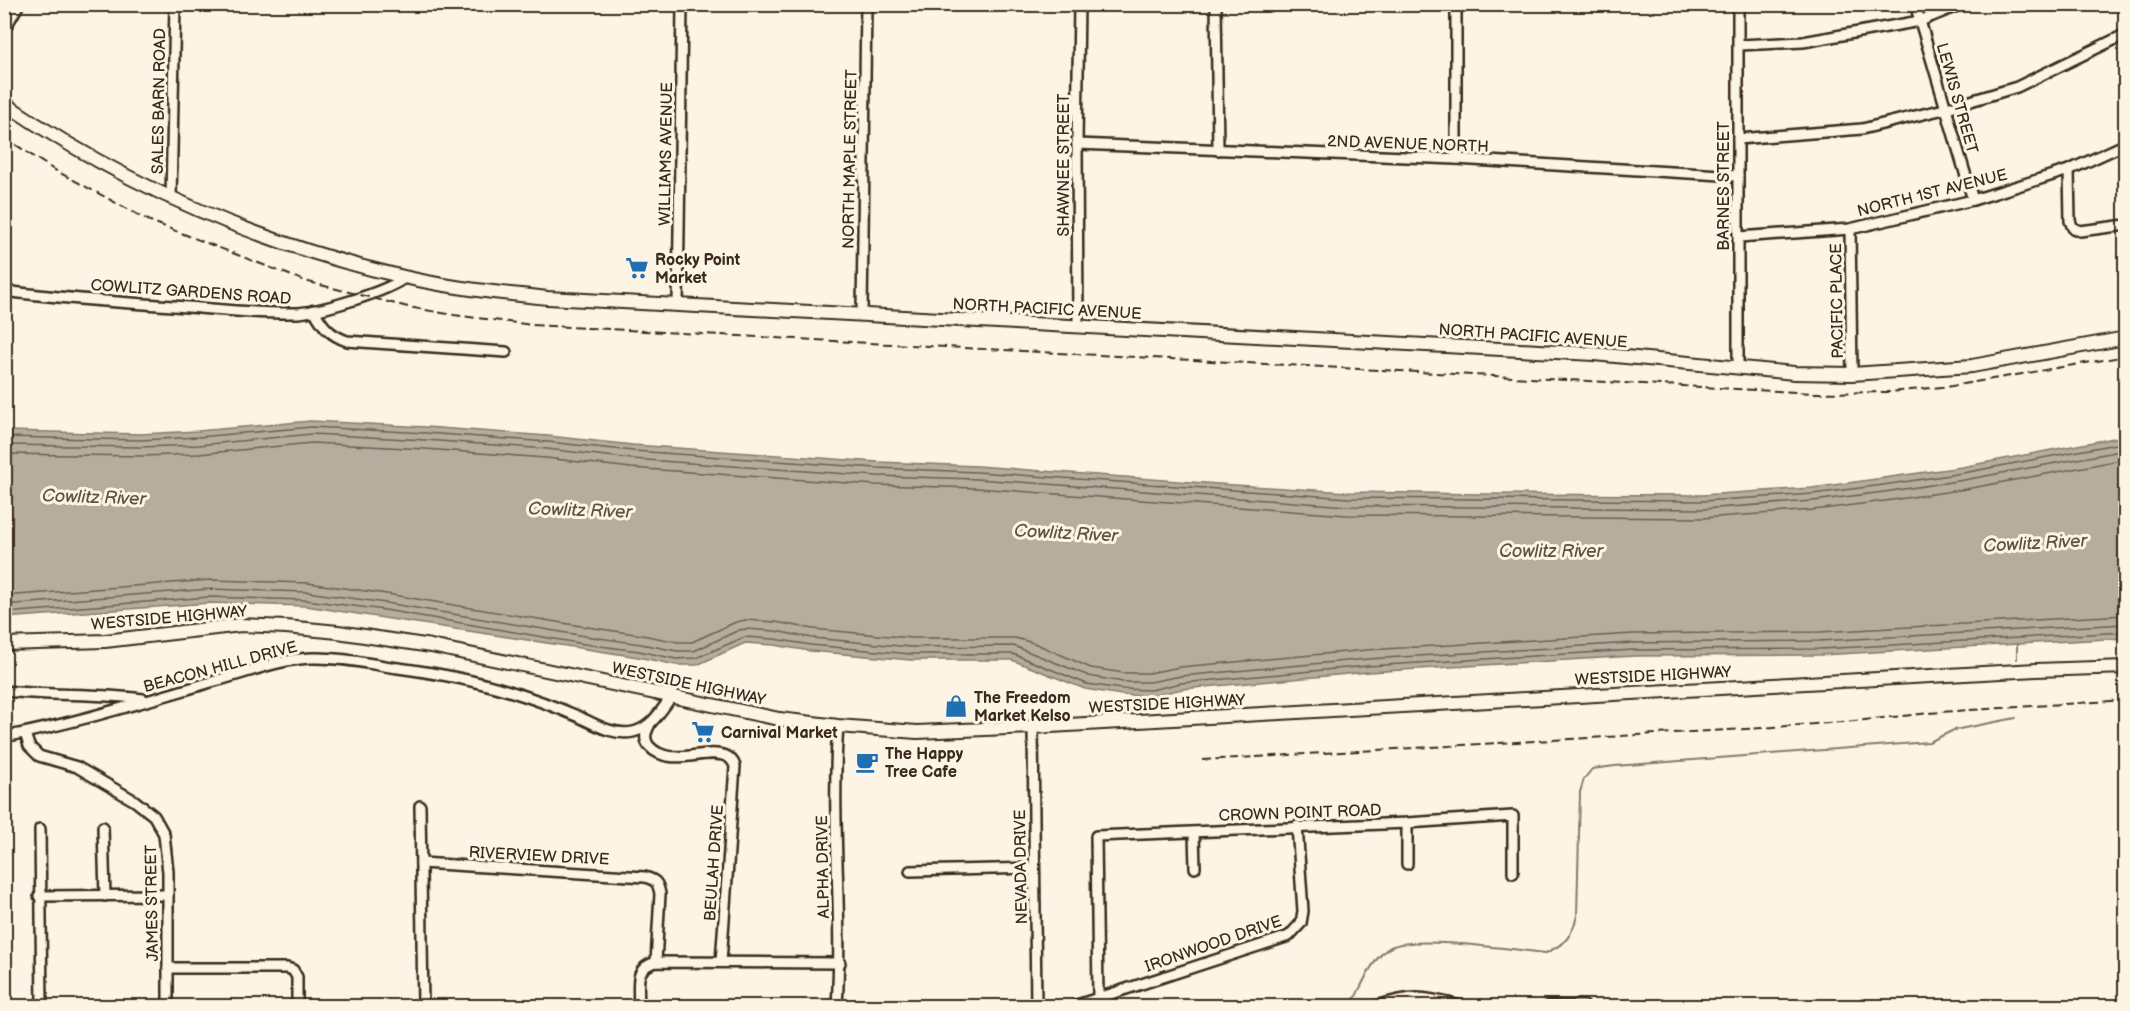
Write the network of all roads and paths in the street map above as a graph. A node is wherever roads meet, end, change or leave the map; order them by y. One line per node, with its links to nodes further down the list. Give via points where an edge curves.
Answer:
1 (19, 4): 12 (street)
2 (175, 4): 24 (street, SALES BARN ROAD)
3 (682, 4): 31 (street, WILLIAMS AVENUE)
4 (866, 4): 33 (street, NORTH MAPLE STREET)
5 (1079, 4): 18 (street, SHAWNEE STREET)
6 (1216, 4): 20 (street)
7 (1738, 4): 14 (street, BARNES STREET)
8 (1915, 4): 11 (street, LEWIS STREET)
9 (1962, 4): 11 (street)
10 (1456, 11): 21 (street)
11 (1920, 21): 14 (street, via 1803,42); 16 (street, LEWIS STREET)
12 (4, 30)
13 (2126, 34): 16 (street, via 2017,87)
14 (1739, 45): 17 (street, BARNES STREET)
15 (4, 103): 24 (street, NORTH PACIFIC AVENUE, via 91,158)
16 (1944, 109): 17 (street, via 1862,129); 25 (street, LEWIS STREET)
17 (1738, 140): 23 (street, BARNES STREET)
18 (1077, 144): 20 (street, 2ND AVENUE NORTH); 34 (street, SHAWNEE STREET)
19 (2126, 144): 22 (street, NORTH 1ST AVENUE)
20 (1218, 150): 21 (street, 2ND AVENUE NORTH)
21 (1456, 159): 23 (street, 2ND AVENUE NORTH)
22 (2069, 170): 25 (street, NORTH 1ST AVENUE); 26 (street, via 2073,228 2080,231)
23 (1737, 176): 28 (street, BARNES STREET)
24 (171, 199): 29 (street, NORTH PACIFIC AVENUE, via 279,243)
25 (1973, 200): 27 (street, NORTH 1ST AVENUE)
26 (2126, 225)
27 (1850, 228): 28 (street, NORTH 1ST AVENUE); 38 (street, PACIFIC PLACE)
28 (1739, 237): 37 (street, BARNES STREET)
29 (406, 277): 31 (street, NORTH PACIFIC AVENUE, via 497,293); 32 (street, COWLITZ GARDENS ROAD, via 382,291)
30 (4, 291): 32 (street, COWLITZ GARDENS ROAD, via 244,311)
31 (678, 305): 33 (street, NORTH PACIFIC AVENUE)
32 (314, 310): 36 (street, via 322,326 347,341)
33 (862, 314): 34 (street, NORTH PACIFIC AVENUE)
34 (1078, 326): 37 (street, NORTH PACIFIC AVENUE, via 1594,354)
35 (2126, 338): 38 (street, NORTH PACIFIC AVENUE, via 1971,366)
36 (506, 352)
37 (1738, 368): 38 (street, NORTH PACIFIC AVENUE)
38 (1852, 374)
39 (4, 644): 42 (street, WESTSIDE HIGHWAY, via 105,641 241,625 286,627 431,646)
40 (2126, 667): 46 (street, WESTSIDE HIGHWAY)
41 (4, 691): 43 (street)
42 (672, 696): 44 (street); 45 (street, WESTSIDE HIGHWAY)
43 (149, 700): 44 (street, BEACON HILL DRIVE, via 294,660 335,659 475,682 614,732 634,732); 47 (street, BEACON HILL DRIVE)
44 (650, 724): 64 (street, BEULAH DRIVE, via 646,740 662,754 725,755 735,766)
45 (838, 726): 46 (street, WESTSIDE HIGHWAY, via 917,732); 66 (street, ALPHA DRIVE)
46 (1033, 727): 57 (street, NEVADA DRIVE)
47 (25, 733): 48 (street, BEACON HILL DRIVE); 61 (street, JAMES STREET, via 29,746 39,756 77,767 154,816 164,834)
48 (4, 737)
49 (420, 806): 55 (street)
50 (1407, 823): 51 (street, CROWN POINT ROAD); 56 (street); 60 (street, CROWN POINT ROAD, via 1513,816)
51 (1297, 826): 54 (street, CROWN POINT ROAD); 68 (street, IRONWOOD DRIVE, via 1303,911 1301,923 1289,936)
52 (103, 827): 63 (street)
53 (40, 828): 62 (street)
54 (1194, 832): 58 (street); 68 (street, CROWN POINT ROAD, via 1096,836)
55 (421, 863): 65 (street, RIVERVIEW DRIVE, via 654,880 660,894); 72 (street)
56 (1407, 864)
57 (1034, 868): 59 (street); 75 (street, NEVADA DRIVE)
58 (1195, 868)
59 (910, 871)
60 (1513, 873)
61 (168, 895): 63 (street); 67 (street, JAMES STREET)
62 (39, 896): 63 (street); 69 (street)
63 (105, 896)
64 (722, 962): 65 (street); 66 (street)
65 (656, 963): 73 (street, via 641,971)
66 (840, 963): 74 (street, ALPHA DRIVE)
67 (168, 968): 70 (street, JAMES STREET); 71 (street, via 287,968 297,977)
68 (1098, 998): 76 (street, IRONWOOD DRIVE)
69 (42, 1006)
70 (168, 1006)
71 (297, 1006)
72 (423, 1006)
73 (638, 1006)
74 (837, 1006)
75 (1036, 1006)
76 (1074, 1006)
77 (1377, 1006): 78 (street, via 1416,997)
78 (1461, 1006)
79 (1549, 1006): 80 (street)
80 (1584, 1006)

